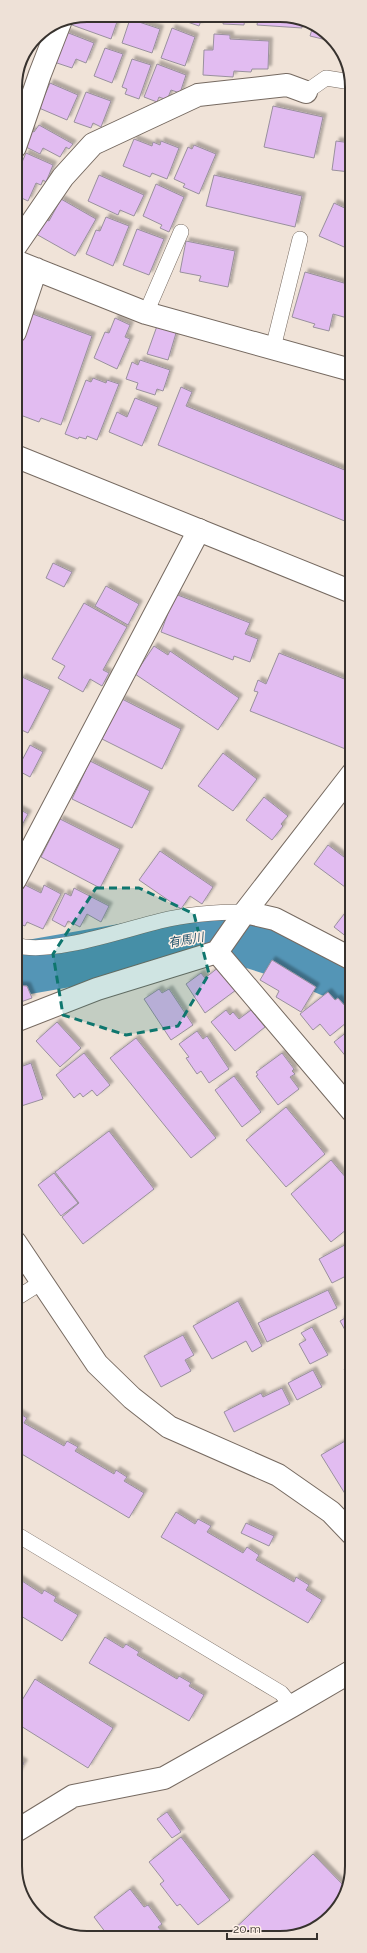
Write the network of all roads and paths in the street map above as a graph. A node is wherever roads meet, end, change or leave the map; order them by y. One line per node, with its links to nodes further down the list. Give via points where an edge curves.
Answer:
1 (57, 29): 4 (street)
2 (344, 81): 3 (lane, via 326,78)
3 (306, 92): 6 (street, via 287,85 198,95 93,144 63,177)
4 (22, 127)
5 (181, 232): 11 (lane)
6 (22, 237)
7 (300, 239): 12 (lane)
8 (22, 264): 9 (street)
9 (36, 269): 10 (street); 11 (street)
10 (22, 311)
11 (146, 313): 12 (street)
12 (273, 348): 13 (street)
13 (345, 368)
14 (22, 459): 15 (street)
15 (200, 530): 16 (street); 18 (street)
16 (345, 589)
17 (345, 783): 19 (street)
18 (22, 867)
19 (241, 918): 20 (lane, via 222,912 179,917 74,943 43,947); 21 (street); 22 (street, via 275,919)
20 (22, 946)
21 (219, 949): 23 (street, via 96,989); 24 (street)
22 (345, 956)
23 (22, 1018)
24 (345, 1102)
25 (22, 1252): 26 (street)
26 (42, 1282): 27 (lane); 28 (street, via 97,1364 138,1402 169,1427 278,1475 331,1512)
27 (22, 1295)
28 (345, 1527)
29 (22, 1538): 31 (lane, via 281,1693)
30 (345, 1675): 31 (street)
31 (292, 1706): 32 (street, via 164,1778 73,1796)
32 (22, 1827)

